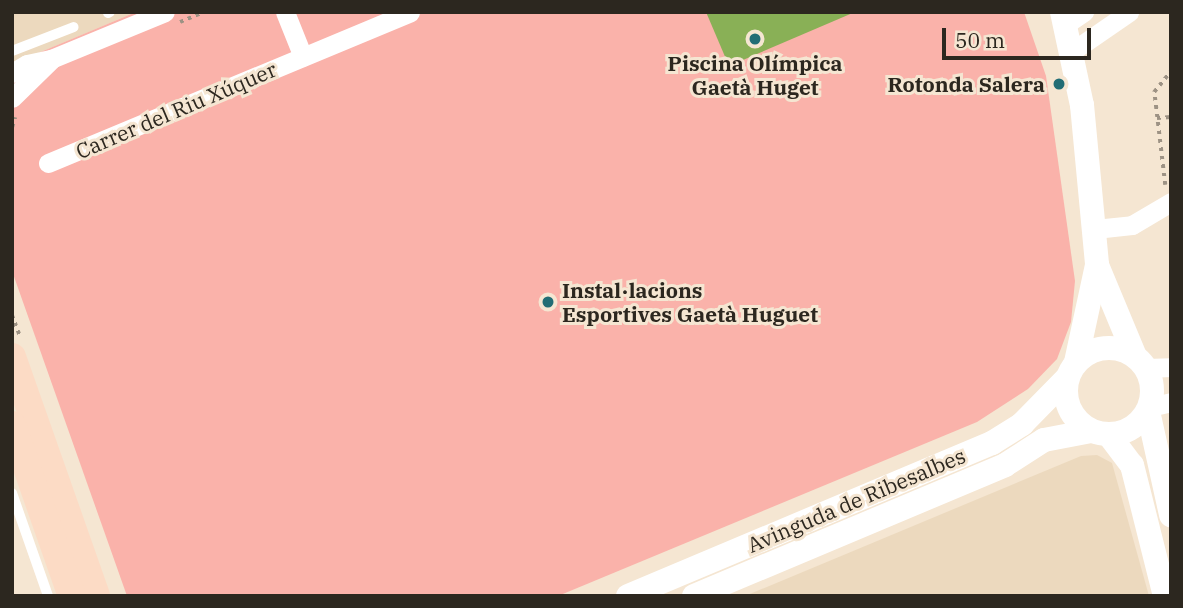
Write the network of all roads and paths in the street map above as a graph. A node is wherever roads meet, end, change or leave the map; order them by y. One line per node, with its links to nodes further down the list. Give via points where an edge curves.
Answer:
1 (165, 12): 10 (street)
2 (285, 12): 9 (street, Carrer del Riu Xúquer)
3 (410, 12): 9 (street, Carrer del Riu Xúquer)
4 (1129, 12): 7 (street)
5 (1071, 16): 7 (street)
6 (74, 27): 8 (lane)
7 (1074, 50): 18 (street)
8 (12, 51)
9 (303, 57): 16 (street, Carrer del Riu Xúquer)
10 (51, 59): 12 (street, via 27,64); 13 (street)
11 (1171, 71): 15 (path, via 1154,92)
12 (12, 74)
13 (12, 98)
14 (1171, 117): 15 (path)
15 (1157, 118): 17 (path)
16 (48, 163)
17 (1169, 203): 18 (street, via 1132,225)
18 (1095, 229): 19 (street)
19 (1097, 265): 21 (street); 22 (street)
20 (12, 357): 30 (main road)
21 (1150, 363): 22 (street, via 1114,347 1093,350); 23 (street)
22 (1071, 370): 25 (street, via 1069,409); 31 (street, Avinguda de Ribesalbes, via 1022,424 992,443)
23 (1156, 407): 25 (street, via 1132,428); 27 (street)
24 (12, 425): 29 (main road)
25 (1100, 433): 32 (street, Avinguda de Ribesalbes, via 1044,440 1005,465); 33 (street, via 1132,464)
26 (12, 493): 28 (lane)
27 (1171, 514)
28 (48, 596)
29 (72, 596)
30 (96, 596)
31 (628, 596)
32 (694, 596)
33 (1165, 596)

